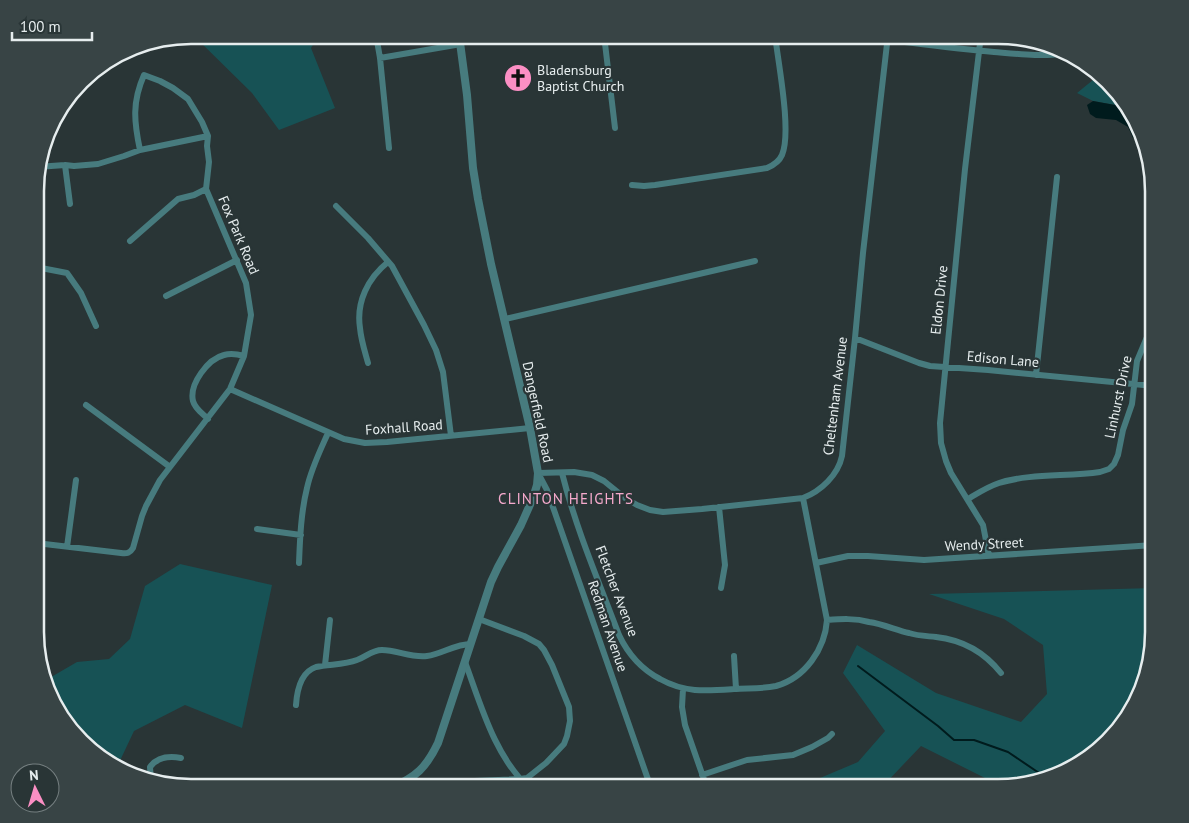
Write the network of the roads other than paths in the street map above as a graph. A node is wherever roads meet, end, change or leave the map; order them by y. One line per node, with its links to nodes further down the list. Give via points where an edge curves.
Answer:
1 (378, 44): 10 (street)
2 (461, 44): 10 (street); 28 (street, Dangerfield Road, via 473,168)
3 (605, 44): 11 (street)
4 (776, 44): 18 (street, via 785,117 784,148 777,162 767,168 655,185)
5 (887, 44): 30 (street, Cheltenham Avenue)
6 (937, 44): 8 (street)
7 (979, 44): 8 (street, Eldon Drive)
8 (979, 50): 9 (street); 34 (street, Eldon Drive)
9 (1053, 55)
10 (380, 58): 13 (street)
11 (615, 128)
12 (208, 136): 14 (street); 14 (street, Fox Park Road, via 188,99 144,75 134,120); 19 (street, Fox Park Road)
13 (389, 148)
14 (140, 150): 15 (street, via 98,164)
15 (65, 165): 16 (street); 20 (street)
16 (46, 166)
17 (1057, 177): 35 (street)
18 (632, 185)
19 (206, 189): 22 (street, via 178,199); 23 (street, Fox Park Road)
20 (70, 204)
21 (336, 206): 25 (street)
22 (130, 241)
23 (237, 260): 27 (street); 32 (street, Fox Park Road, via 246,283 251,315)
24 (755, 261): 28 (street)
25 (388, 262): 33 (street, via 372,278 360,309 360,328); 43 (street, via 436,350 444,377)
26 (44, 269): 29 (street, via 67,273 81,293)
27 (166, 296)
28 (505, 319): 41 (street, Dangerfield Road)
29 (96, 326)
30 (855, 338): 34 (street, Edison Lane, via 919,363); 48 (street, Cheltenham Avenue, via 840,463 822,487)
31 (1145, 342): 36 (street, Linhurst Drive, via 1137,361)
32 (244, 356): 38 (street, Fox Park Road); 40 (street, via 228,354 215,359 196,381 192,400)
33 (368, 363)
34 (944, 367): 35 (street, Edison Lane); 49 (street, Eldon Drive, via 941,443 951,473)
35 (1036, 374): 36 (street, Edison Lane)
36 (1134, 384): 37 (street, Edison Lane); 49 (street, Linhurst Drive, via 1120,450 1109,469 1012,480)
37 (1145, 385)
38 (230, 389): 40 (street, Fox Park Road); 42 (street, Foxhall Road)
39 (86, 404): 44 (street)
40 (208, 419): 44 (street, Fox Park Road)
41 (530, 428): 43 (street, Foxhall Road); 45 (street, Dangerfield Road)
42 (328, 433): 43 (street, Foxhall Road, via 365,443); 52 (street, via 307,489)
43 (451, 436)
44 (170, 467): 55 (street, Fox Park Road, via 146,506 130,552)
45 (538, 473): 46 (street, Cheltenham Avenue); 60 (street, Dangerfield Road, via 533,498 498,567); 77 (street, Redman Avenue, via 547,490)
46 (562, 473): 50 (street, Cheltenham Avenue, via 598,477 625,498 650,510 671,512); 68 (street, Fletcher Avenue, via 624,646 640,666)
47 (76, 480): 55 (street)
48 (803, 498): 50 (street, Cheltenham Avenue); 58 (street)
49 (968, 499): 56 (street, Eldon Drive, via 983,525)
50 (719, 507): 59 (street, via 726,564)
51 (257, 529): 52 (street)
52 (300, 535): 57 (street)
53 (44, 544): 55 (street)
54 (1145, 546): 56 (street, Wendy Street)
55 (67, 547)
56 (989, 556): 58 (street, Wendy Street, via 924,560 848,556)
57 (298, 563)
58 (816, 563): 62 (street)
59 (721, 588)
60 (479, 619): 63 (street, Dangerfield Road); 76 (street, via 539,644 552,665 569,708 570,721 564,744 546,763 527,778)
61 (330, 620): 66 (street)
62 (827, 620): 67 (street, via 862,620 912,634 952,639 976,649); 69 (street, Fletcher Avenue, via 819,648 802,672 777,686)
63 (471, 644): 65 (street, Dangerfield Road); 66 (street, via 417,657 377,650 356,661)
64 (734, 656): 69 (street)
65 (465, 662): 75 (street, Dangerfield Road, via 438,744 423,768); 76 (street, via 487,722)
66 (325, 665): 70 (street, via 306,673)
67 (1001, 673)
68 (683, 689): 69 (street, Fletcher Avenue); 74 (street, via 684,725)
69 (736, 689)
70 (296, 704)
71 (832, 734): 74 (street, via 793,755 747,760)
72 (181, 758): 73 (street, via 156,761 150,767)
73 (150, 773)
74 (702, 775): 78 (street)
75 (409, 779)
76 (520, 779)
77 (648, 779)
78 (704, 779)

